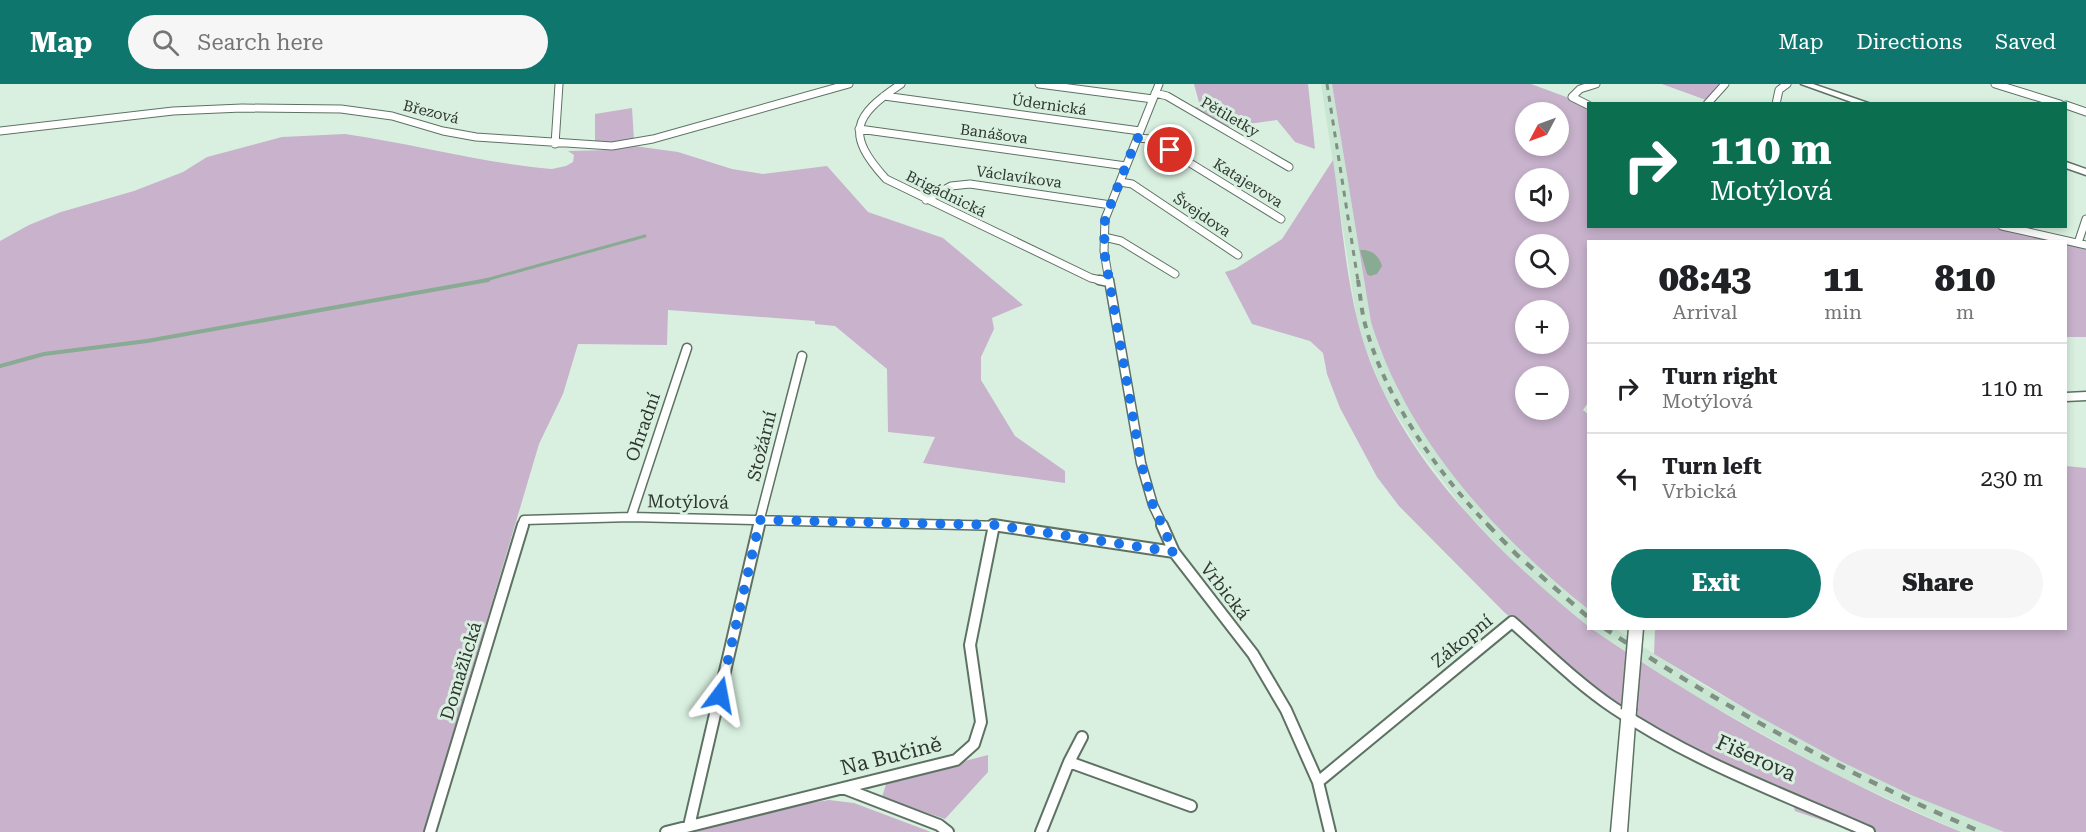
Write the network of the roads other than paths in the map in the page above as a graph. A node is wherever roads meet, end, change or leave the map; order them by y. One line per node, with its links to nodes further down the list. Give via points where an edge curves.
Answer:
1 (559, 84): 24 (street)
2 (812, 84): 12 (street)
3 (849, 84): 12 (street, Březová)
4 (901, 84): 13 (street)
5 (1039, 84): 11 (street, Pětiletky)
6 (1596, 84): 18 (street, via 1580,89 1572,97)
7 (1725, 84): 14 (street)
8 (1787, 84): 15 (street, via 1779,90)
9 (1805, 84): 16 (street)
10 (1995, 84): 17 (street)
11 (1156, 92): 23 (street, Vrbická); 27 (street, Pětiletky)
12 (815, 94): 24 (street, Březová, via 653,139 612,146)
13 (884, 96): 21 (street, via 867,111); 23 (street, Údernická)
14 (1709, 102)
15 (1776, 102)
16 (1861, 102)
17 (2054, 102)
18 (1587, 105)
19 (2067, 105): 20 (street)
20 (2086, 112)
21 (859, 129): 26 (street, Banášova); 30 (street, Brigádnická, via 860,146 876,169 896,185)
22 (0, 131): 24 (street, Březová, via 173,111 341,109 383,114 476,137)
23 (1139, 134): 26 (street, Vrbická); 32 (street, Katajevova)
24 (555, 144)
25 (2067, 165): 28 (street)
26 (1126, 166): 29 (street, Vrbická)
27 (1289, 167)
28 (2086, 172)
29 (1120, 182): 31 (street, Vrbická); 39 (street, Švejdova, via 1132,184)
30 (926, 200): 31 (street, Václavíkova, via 951,186 970,184); 41 (street, Brigádnická, via 1091,278)
31 (1111, 205): 35 (street, Vrbická)
32 (1281, 219)
33 (2086, 219): 38 (street)
34 (2021, 228): 37 (street)
35 (1104, 237): 40 (street, via 1121,241); 41 (street, Vrbická)
36 (2067, 240): 38 (street)
37 (2067, 240)
38 (2082, 244)
39 (1238, 255)
40 (1175, 274)
41 (1109, 282): 50 (street, Vrbická, via 1141,463 1153,505)
42 (687, 348): 46 (street, Ohradní)
43 (802, 356): 48 (street, Stožární)
44 (2086, 396): 45 (street)
45 (2067, 397)
46 (631, 517): 47 (street, Motýlová); 48 (street, Motýlová)
47 (524, 520): 59 (street, Domažlická)
48 (760, 520): 49 (street, Motýlová); 58 (street, Stožární)
49 (994, 525): 50 (street, Motýlová); 56 (street, Na Bučině, via 969,645 981,722 975,744 956,760)
50 (1174, 552): 55 (street, Vrbická, via 1253,654 1286,710)
51 (1636, 630): 52 (street, bridge)
52 (1629, 713): 55 (street, Zákopní, via 1601,699 1512,622); 64 (street); 65 (street, Fišerova, via 1709,762)
53 (1082, 737): 54 (street)
54 (1069, 762): 57 (street); 62 (street)
55 (1318, 782): 63 (street, Vrbická)
56 (843, 788): 58 (street, Na Bučině); 61 (street)
57 (1191, 806)
58 (689, 826): 60 (street, Na Bučině)
59 (430, 832)
60 (666, 832)
61 (948, 832)
62 (1041, 832)
63 (1330, 832)
64 (1619, 832)
65 (1869, 832)

